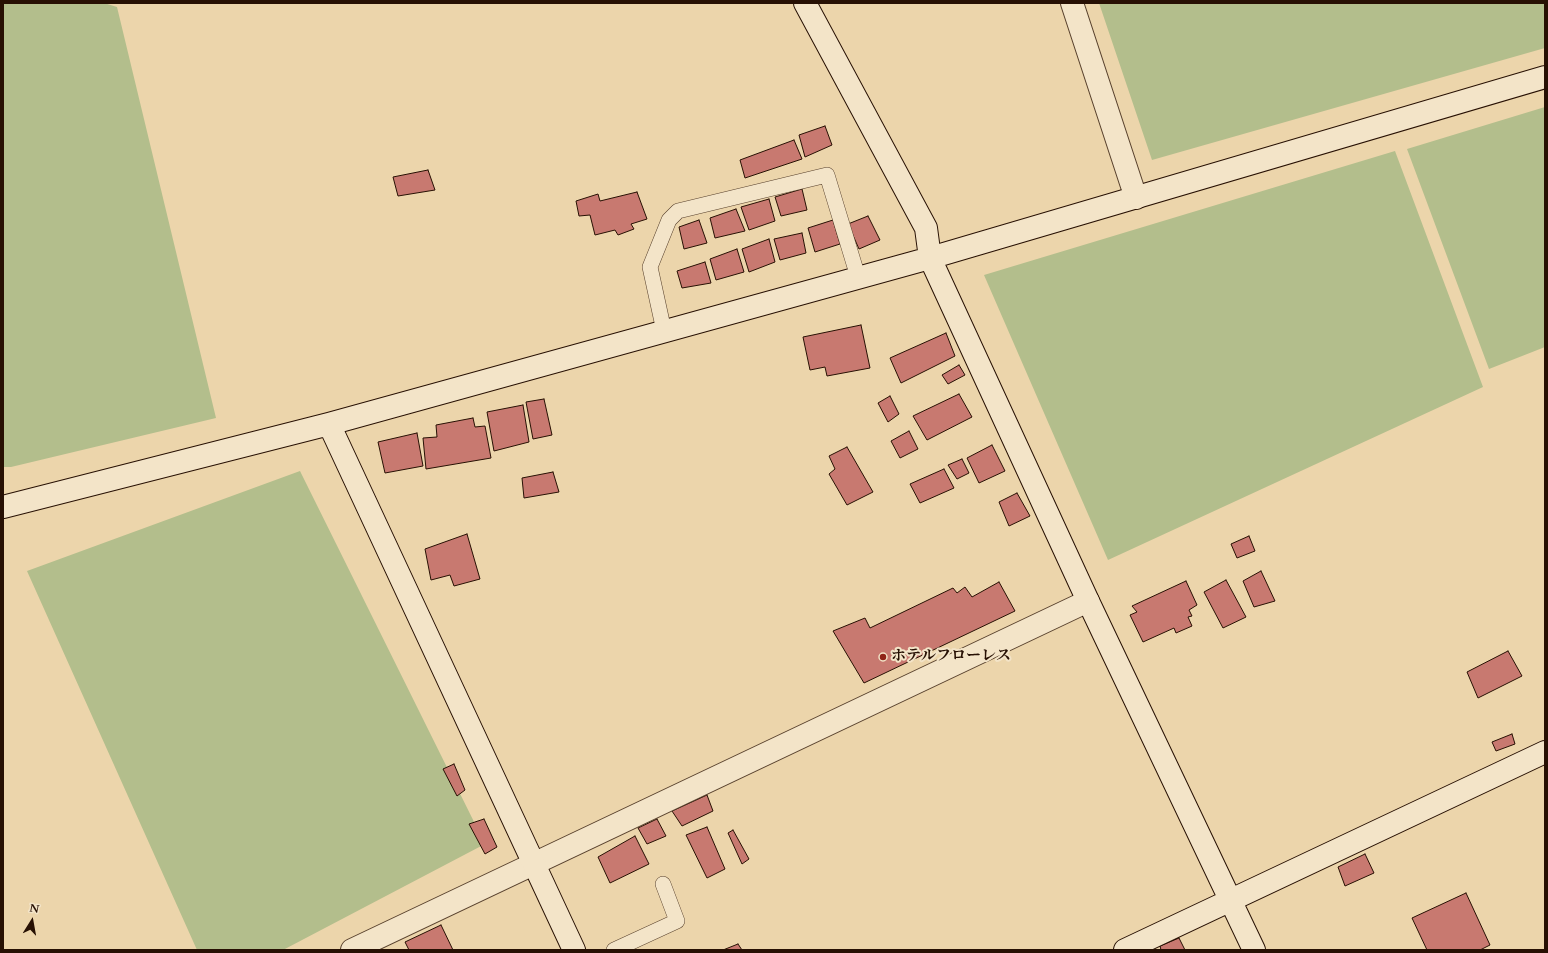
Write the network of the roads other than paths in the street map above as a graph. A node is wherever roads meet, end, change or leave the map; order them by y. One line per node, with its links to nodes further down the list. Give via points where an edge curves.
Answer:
1 (805, 3): 5 (street, via 926,228)
2 (1072, 3): 4 (street)
3 (1545, 77): 4 (street)
4 (1136, 198): 5 (street)
5 (930, 258): 6 (street); 10 (street)
6 (858, 277): 7 (street); 7 (lane, via 828,175 678,211 669,220 650,267)
7 (664, 331): 8 (street)
8 (328, 424): 9 (street); 12 (street)
9 (3, 507)
10 (1088, 601): 12 (street); 14 (street)
11 (1545, 752): 14 (street)
12 (533, 865): 15 (street); 16 (street)
13 (663, 884): 17 (lane, via 677,921)
14 (1231, 901): 18 (street); 19 (street)
15 (352, 950)
16 (574, 950)
17 (614, 950)
18 (1125, 950)
19 (1254, 950)

